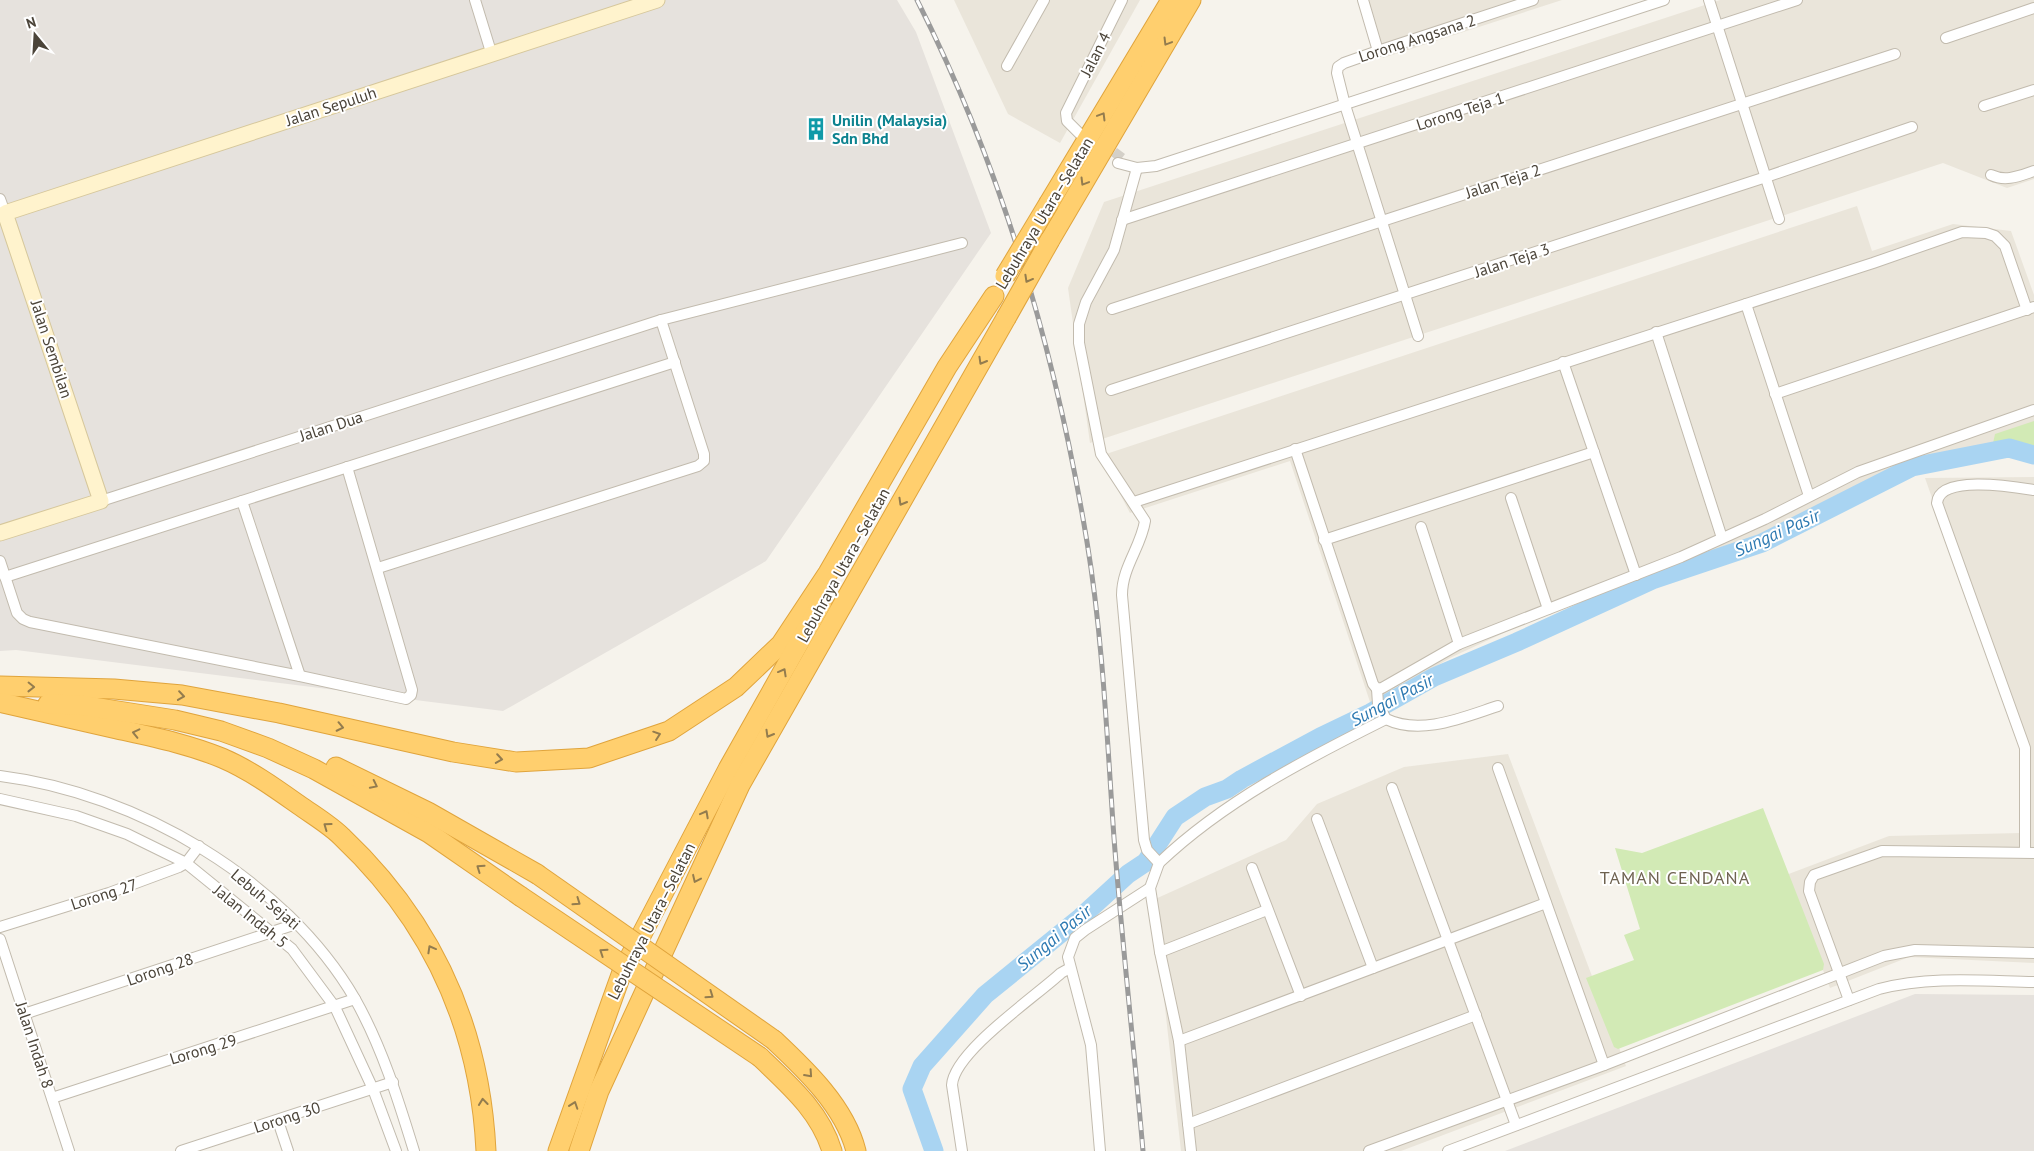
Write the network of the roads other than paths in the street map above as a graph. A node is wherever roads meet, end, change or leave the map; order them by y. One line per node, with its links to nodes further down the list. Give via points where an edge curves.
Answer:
1 (475, 0): 16 (street)
2 (657, 0): 16 (main road, Jalan Sepuluh)
3 (1044, 0): 18 (street)
4 (1122, 0): 24 (street, Jalan 4, via 1068,108 1066,119)
5 (1171, 0): 35 (highway, Lebuhraya Utara–Selatan, one-way to 5, bridge)
6 (1191, 0): 106 (highway, Lebuhraya Utara–Selatan, one-way to 106, bridge, via 1050,240 740,785)
7 (1363, 0): 15 (street)
8 (1533, 0): 15 (street, Lorong Angsana 2)
9 (1664, 0): 21 (street)
10 (1709, 0): 13 (street)
11 (1797, 0): 13 (street, Lorong Teja 1)
12 (2034, 8): 14 (street)
13 (1717, 26): 20 (street); 25 (street, Lorong Teja 1)
14 (1946, 38)
15 (1378, 51): 21 (street, Lorong Angsana 2, via 1338,67)
16 (491, 52): 29 (main road, Jalan Sepuluh)
17 (1895, 54): 20 (street, Jalan Teja 2)
18 (1007, 66)
19 (2034, 90): 22 (street)
20 (1742, 103): 28 (street); 32 (street, Jalan Teja 2)
21 (1345, 105): 25 (street); 31 (street, via 1156,166 1126,163)
22 (1984, 106)
23 (1912, 127): 28 (street, Jalan Teja 3)
24 (1079, 130)
25 (1357, 144): 31 (street, Lorong Teja 1); 32 (street)
26 (2034, 171): 27 (street, via 2012,178)
27 (1990, 176)
28 (1766, 177): 30 (street); 34 (street, Jalan Teja 3)
29 (3, 206): 53 (main road, Jalan Sembilan)
30 (1779, 218)
31 (1122, 220): 55 (street, via 1114,250 1086,302 1079,324 1079,343 1101,454 1110,472)
32 (1381, 221): 34 (street); 38 (street, Jalan Teja 2)
33 (962, 243): 39 (street, Jalan Dua)
34 (1405, 294): 41 (street); 44 (street, Jalan Teja 3)
35 (994, 296): 67 (highway, one-way to 35, via 182,695 453,752 516,762 589,758 669,731 736,687 781,644 828,574 948,367); 118 (highway, Lebuhraya Utara–Selatan, one-way to 35, via 622,972 733,760)
36 (1746, 304): 37 (street, via 1970,231 1995,236 2005,246); 40 (street); 45 (street)
37 (2030, 308): 45 (street)
38 (1112, 309)
39 (661, 320): 42 (street); 53 (street, Jalan Dua)
40 (1656, 332): 43 (street); 58 (street)
41 (1418, 336)
42 (675, 362): 49 (street); 61 (street, via 704,454 704,461 698,466)
43 (1564, 362): 47 (street); 48 (street)
44 (1110, 390)
45 (1775, 394): 51 (street)
46 (2034, 410): 51 (street, via 1885,462)
47 (1296, 449): 55 (street); 59 (street)
48 (1594, 452): 59 (street); 62 (street)
49 (347, 467): 54 (street); 61 (street)
50 (2034, 490): 78 (street, via 1977,483 1942,492 1937,497 2025,748)
51 (1809, 496): 58 (street)
52 (1510, 498): 64 (street)
53 (101, 501): 57 (main road, Jalan Dua)
54 (242, 501): 63 (street); 66 (street)
55 (1134, 502): 79 (street, via 1145,521 1144,529 1125,569 1122,595 1144,840)
56 (1421, 527): 65 (street)
57 (0, 533)
58 (1722, 538): 62 (street)
59 (1324, 540): 68 (street)
60 (0, 561): 63 (street)
61 (378, 568): 66 (street, via 411,696 406,699)
62 (1636, 576): 64 (street)
63 (5, 577): 66 (street, via 17,613 30,622)
64 (1548, 609): 65 (street)
65 (1459, 644): 68 (street)
66 (300, 676)
67 (62, 687): 69 (highway, one-way to 67); 122 (highway, one-way to 122, bridge, via 228,722 296,748 428,812 538,874 774,1040 803,1067 823,1092 843,1120)
68 (1377, 689): 71 (street)
69 (1, 697): 117 (highway, one-way to 69, via 482,1094 469,1037 455,999 432,950 408,913 394,893 341,836 266,782 223,759 183,744); 121 (highway, one-way to 69, bridge, via 828,1136 815,1114 760,1057 430,833 314,769 221,731 136,713)
70 (1498, 706): 71 (street, via 1460,718 1408,726)
71 (1382, 712): 79 (street)
72 (1498, 768): 83 (street)
73 (0, 776): 77 (street, Lebuh Sejati, via 80,793 137,813)
74 (1392, 788): 89 (street)
75 (0, 799): 80 (street, Jalan Indah 5, via 76,816 127,834)
76 (1317, 819): 93 (street)
77 (199, 846): 80 (street); 85 (street, Lebuh Sejati, via 252,884)
78 (2029, 853): 94 (street, via 1882,851 1814,875 1809,891)
79 (1153, 857): 82 (street)
80 (186, 863): 86 (street, Lorong 27); 87 (street, Jalan Indah 5)
81 (1252, 868): 84 (street)
82 (1150, 888): 90 (street); 92 (street, via 1076,938 1070,948)
83 (1546, 903): 89 (street); 103 (street)
84 (1267, 910): 90 (street); 96 (street)
85 (296, 924): 87 (street, Lorong 28); 97 (street, Lebuh Sejati, via 313,941)
86 (0, 927)
87 (272, 933): 99 (street, Jalan Indah 5, via 292,949); 100 (street, Lorong 28)
88 (0, 938): 100 (street, Jalan Indah 8)
89 (1448, 940): 93 (street); 101 (street)
90 (1160, 952): 102 (street)
91 (2034, 953): 94 (street, via 1899,952)
92 (1070, 968): 123 (street, via 977,1045 952,1076); 124 (street, via 1091,1045)
93 (1373, 968): 96 (street)
94 (1839, 972): 98 (street); 103 (street)
95 (2034, 982): 98 (street, via 1906,982)
96 (1300, 996): 102 (street)
97 (354, 999): 99 (street, Lorong 29); 104 (street, Lebuh Sejati)
98 (1849, 1000): 111 (street)
99 (336, 1007): 105 (street, Jalan Indah 5); 107 (street, Lorong 29)
100 (24, 1014): 107 (street, Jalan Indah 8)
101 (1476, 1015): 108 (street); 110 (street)
102 (1179, 1041): 110 (street)
103 (1604, 1065): 108 (street)
104 (393, 1082): 105 (street, Lorong 30); 116 (street, Lebuh Sejati)
105 (373, 1089): 109 (street, Lorong 30); 115 (street, Jalan Indah 5)
106 (599, 1091): 119 (highway, Lebuhraya Utara–Selatan); 120 (highway)
107 (52, 1098): 112 (street, Jalan Indah 8)
108 (1507, 1100): 111 (street); 126 (street)
109 (278, 1121): 113 (street, Lorong 30); 114 (street)
110 (1188, 1124): 125 (street)
111 (1516, 1125): 127 (street)
112 (69, 1151)
113 (181, 1151)
114 (288, 1151)
115 (396, 1151)
116 (414, 1151)
117 (486, 1151)
118 (558, 1151)
119 (579, 1151)
120 (593, 1151)
121 (832, 1151)
122 (856, 1151)
123 (962, 1151)
124 (1100, 1151)
125 (1191, 1151)
126 (1369, 1151)
127 (1448, 1151)

